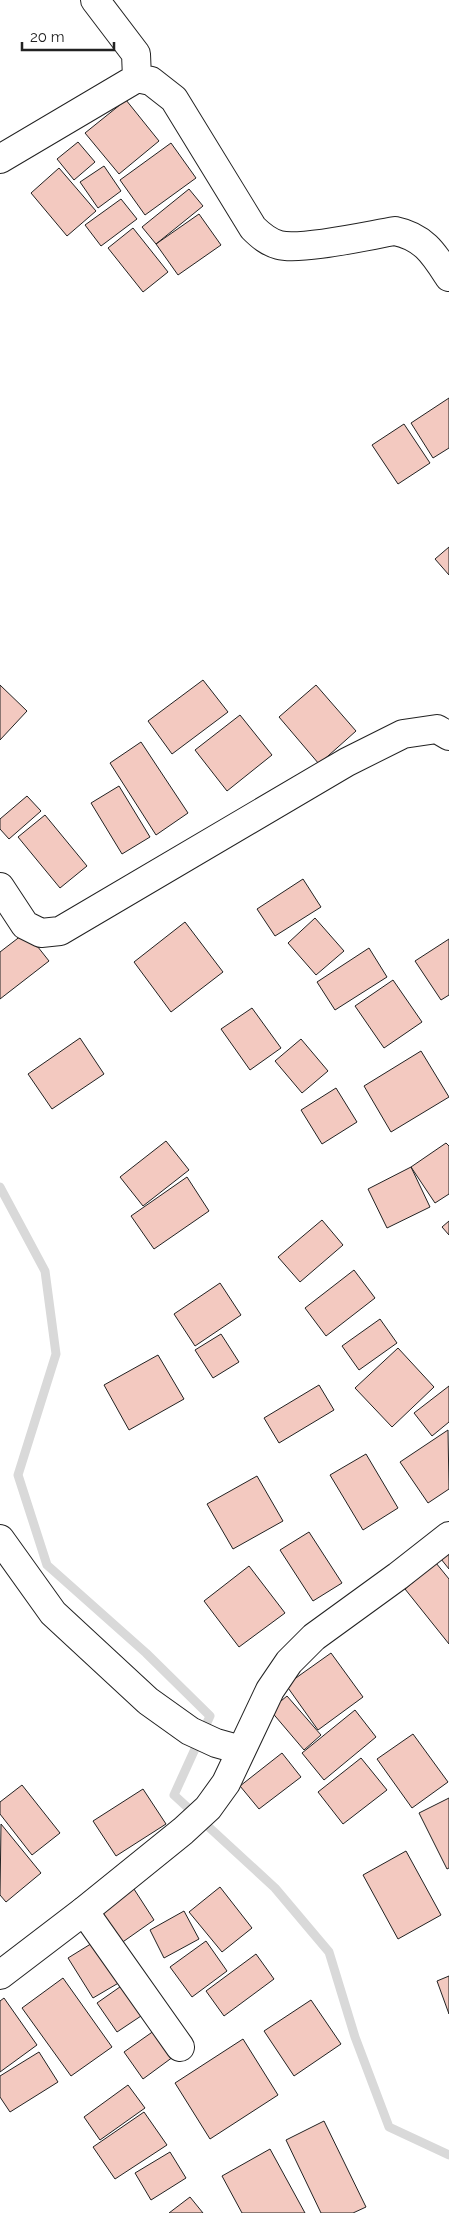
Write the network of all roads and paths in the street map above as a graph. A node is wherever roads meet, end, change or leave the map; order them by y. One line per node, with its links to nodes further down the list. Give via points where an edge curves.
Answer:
1 (95, 0): 2 (street, via 136,54)
2 (137, 78): 3 (street); 4 (street, via 151,81 174,100 253,228 263,238 280,246 395,231 409,234 431,249)
3 (0, 159)
4 (449, 277)
5 (449, 736): 6 (street, via 437,729 403,734 347,762 60,931 41,933 24,926)
6 (0, 887)
7 (449, 1536): 9 (street, via 314,1637 289,1662)
8 (0, 1539): 9 (street, via 53,1613 148,1701 190,1731)
9 (228, 1746): 10 (street, via 226,1783 208,1808)
10 (84, 1911): 11 (street); 12 (street)
11 (0, 1975)
12 (180, 2047)

